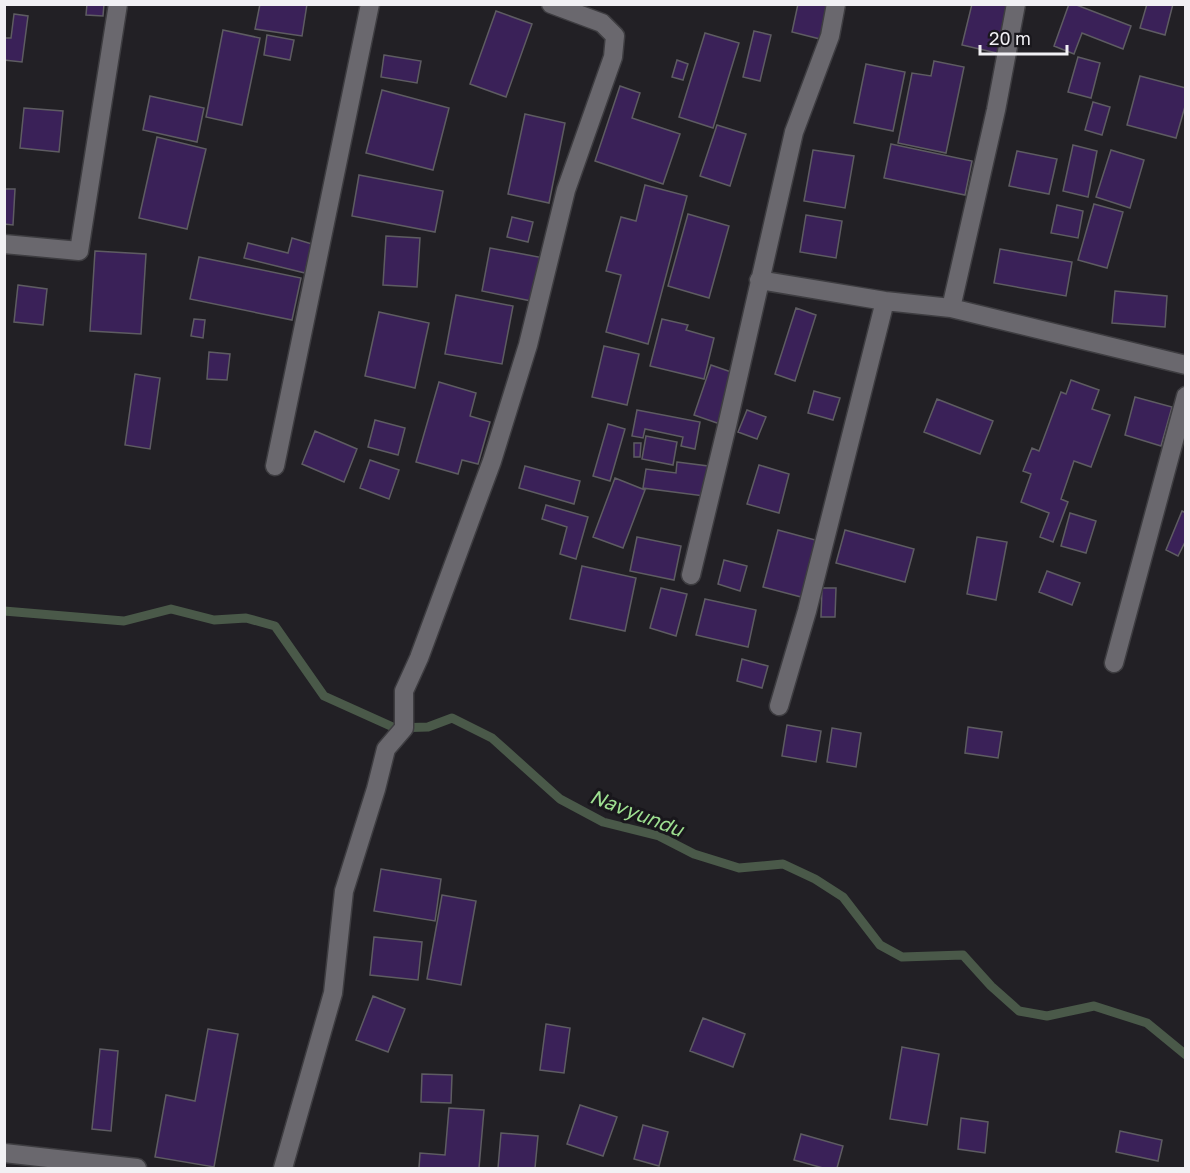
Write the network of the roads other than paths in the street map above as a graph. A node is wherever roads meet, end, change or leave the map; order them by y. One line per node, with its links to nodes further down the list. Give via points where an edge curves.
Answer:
1 (118, 4): 6 (street, via 79,251)
2 (370, 4): 12 (street)
3 (551, 4): 18 (street, via 602,23 615,36 613,57 566,190 528,345 492,461 404,691 404,728 386,749 344,891 333,993)
4 (836, 4): 7 (street, via 830,36 794,132)
5 (1016, 4): 9 (street)
6 (4, 244)
7 (759, 280): 8 (street); 13 (street)
8 (885, 301): 9 (street); 15 (street, via 807,611)
9 (951, 308): 10 (street)
10 (1185, 365)
11 (1185, 396): 14 (street)
12 (274, 466)
13 (691, 575)
14 (1114, 663)
15 (779, 706)
16 (4, 1153): 17 (street)
17 (136, 1168)
18 (283, 1168)

